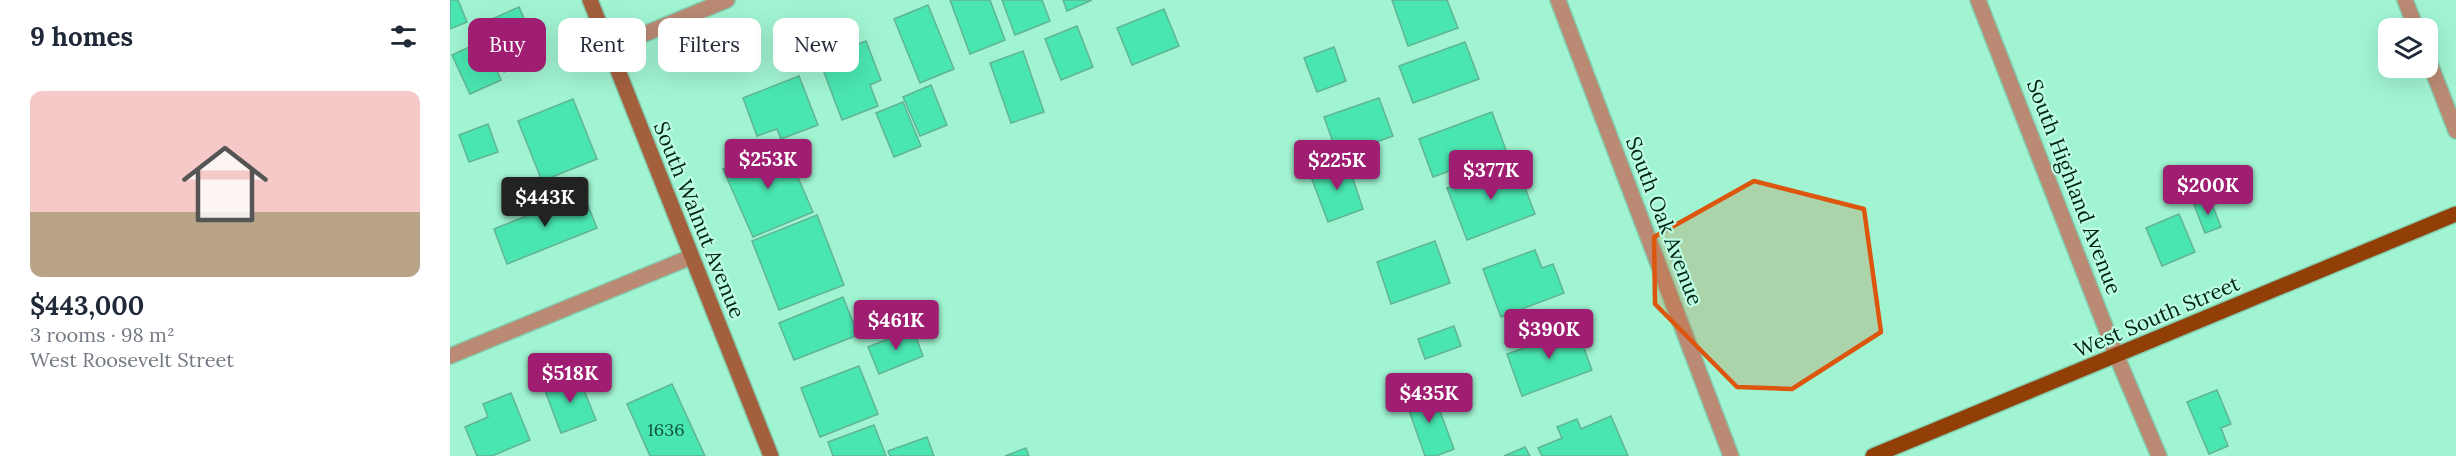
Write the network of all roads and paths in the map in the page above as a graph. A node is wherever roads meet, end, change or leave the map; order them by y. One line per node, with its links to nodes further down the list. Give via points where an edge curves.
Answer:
1 (590, 0): 6 (street, South Walnut Avenue)
2 (726, 0): 8 (street)
3 (1558, 0): 17 (street, South Oak Avenue)
4 (1978, 0): 15 (street, South Highland Avenue)
5 (2405, 0): 7 (street)
6 (597, 18)
7 (2412, 18)
8 (646, 33)
9 (617, 72): 13 (street, South Walnut Avenue)
10 (2436, 78): 11 (street)
11 (2456, 131)
12 (2456, 214): 15 (main road, West South Street)
13 (691, 257): 14 (street); 16 (street, South Walnut Avenue)
14 (450, 356)
15 (2117, 357): 18 (main road, West South Street); 19 (street, South Highland Avenue)
16 (771, 456)
17 (1731, 456)
18 (1873, 456)
19 (2159, 456)

